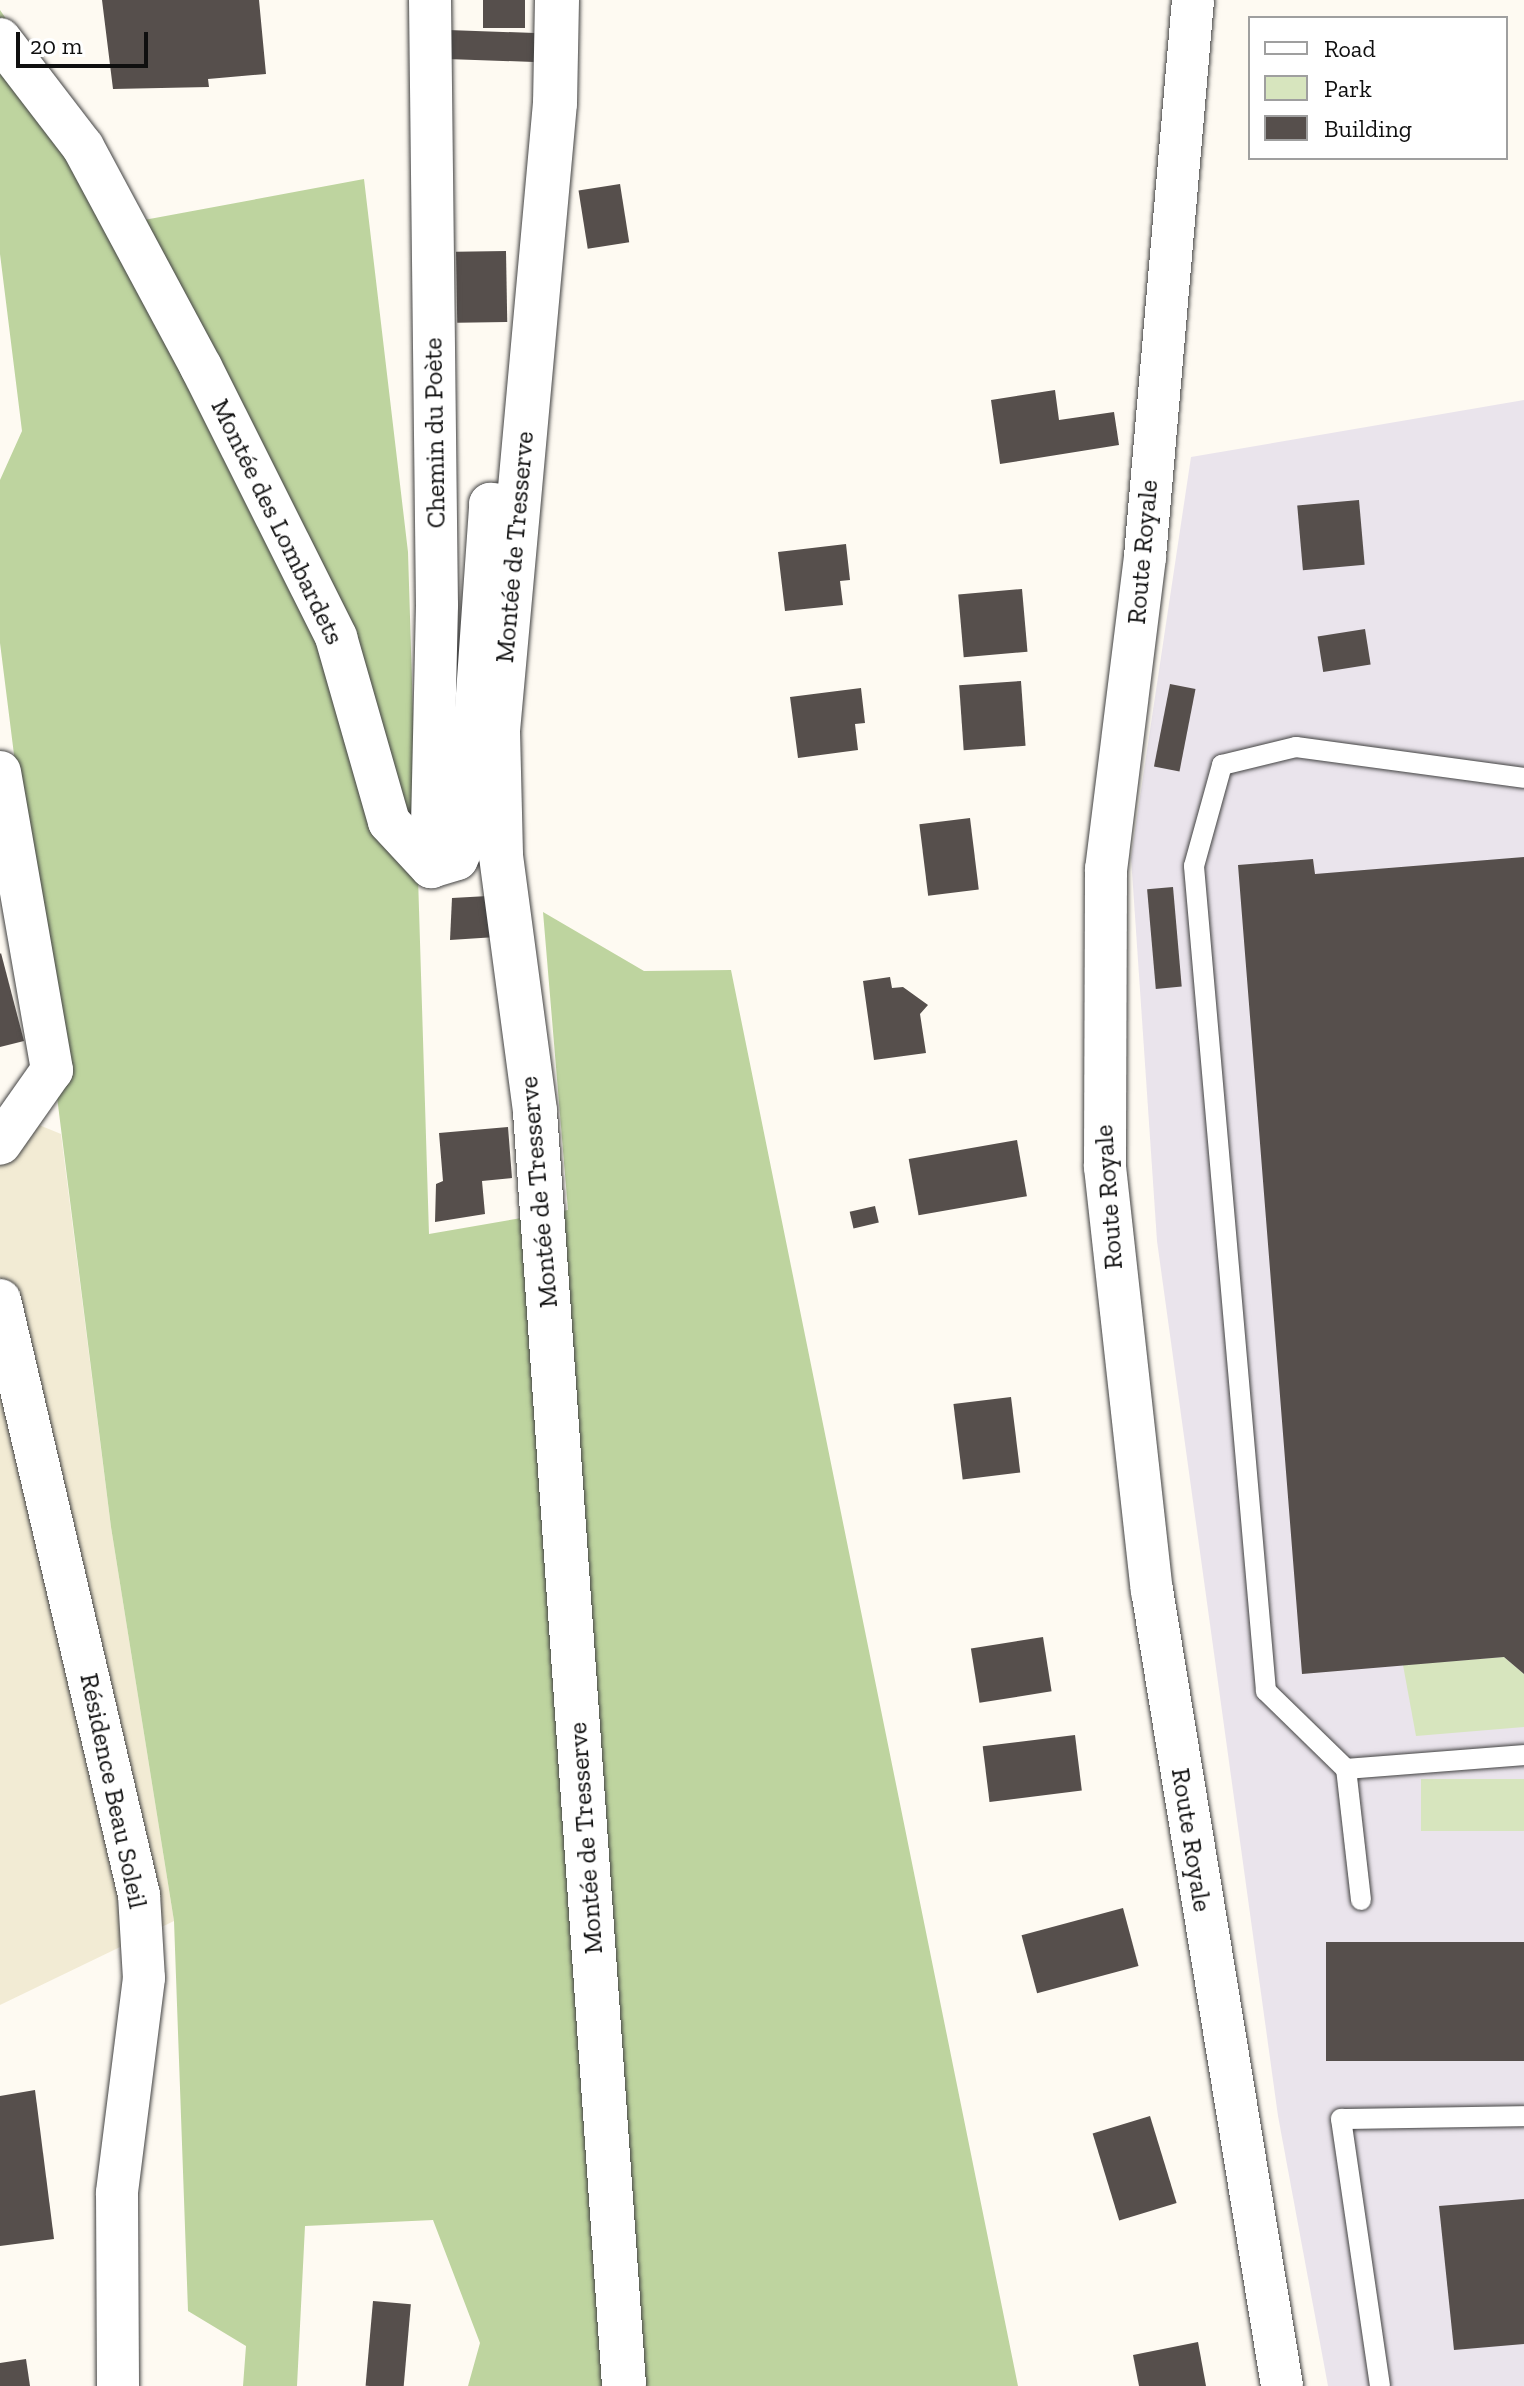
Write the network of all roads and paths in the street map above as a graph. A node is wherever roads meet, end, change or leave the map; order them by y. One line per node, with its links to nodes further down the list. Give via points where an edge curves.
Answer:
1 (430, 0): 8 (street, Chemin du Poète, via 437,605)
2 (557, 0): 5 (street, Montée de Tresserve, via 555,103)
3 (1193, 0): 17 (street, Route Royale, via 1145,557 1106,869 1105,1167 1152,1590)
4 (0, 39): 8 (street, Montée des Lombardets, via 83,147 201,367 336,637 389,822)
5 (518, 506): 8 (street, via 490,504 467,837 457,859); 16 (street, Montée de Tresserve, via 498,731 501,856 535,1112)
6 (0, 772): 9 (street, via 52,1070)
7 (1524, 778): 12 (lane, via 1296,747 1222,765 1194,866 1266,1691)
8 (431, 867)
9 (0, 1144)
10 (0, 1300): 15 (street, Résidence Beau Soleil, via 139,1895 144,1978 117,2193)
11 (1524, 1755): 12 (lane)
12 (1346, 1769): 13 (lane)
13 (1361, 1900)
14 (1524, 2116): 18 (lane, via 1341,2119)
15 (118, 2386)
16 (624, 2386)
17 (1282, 2386)
18 (1380, 2386)

